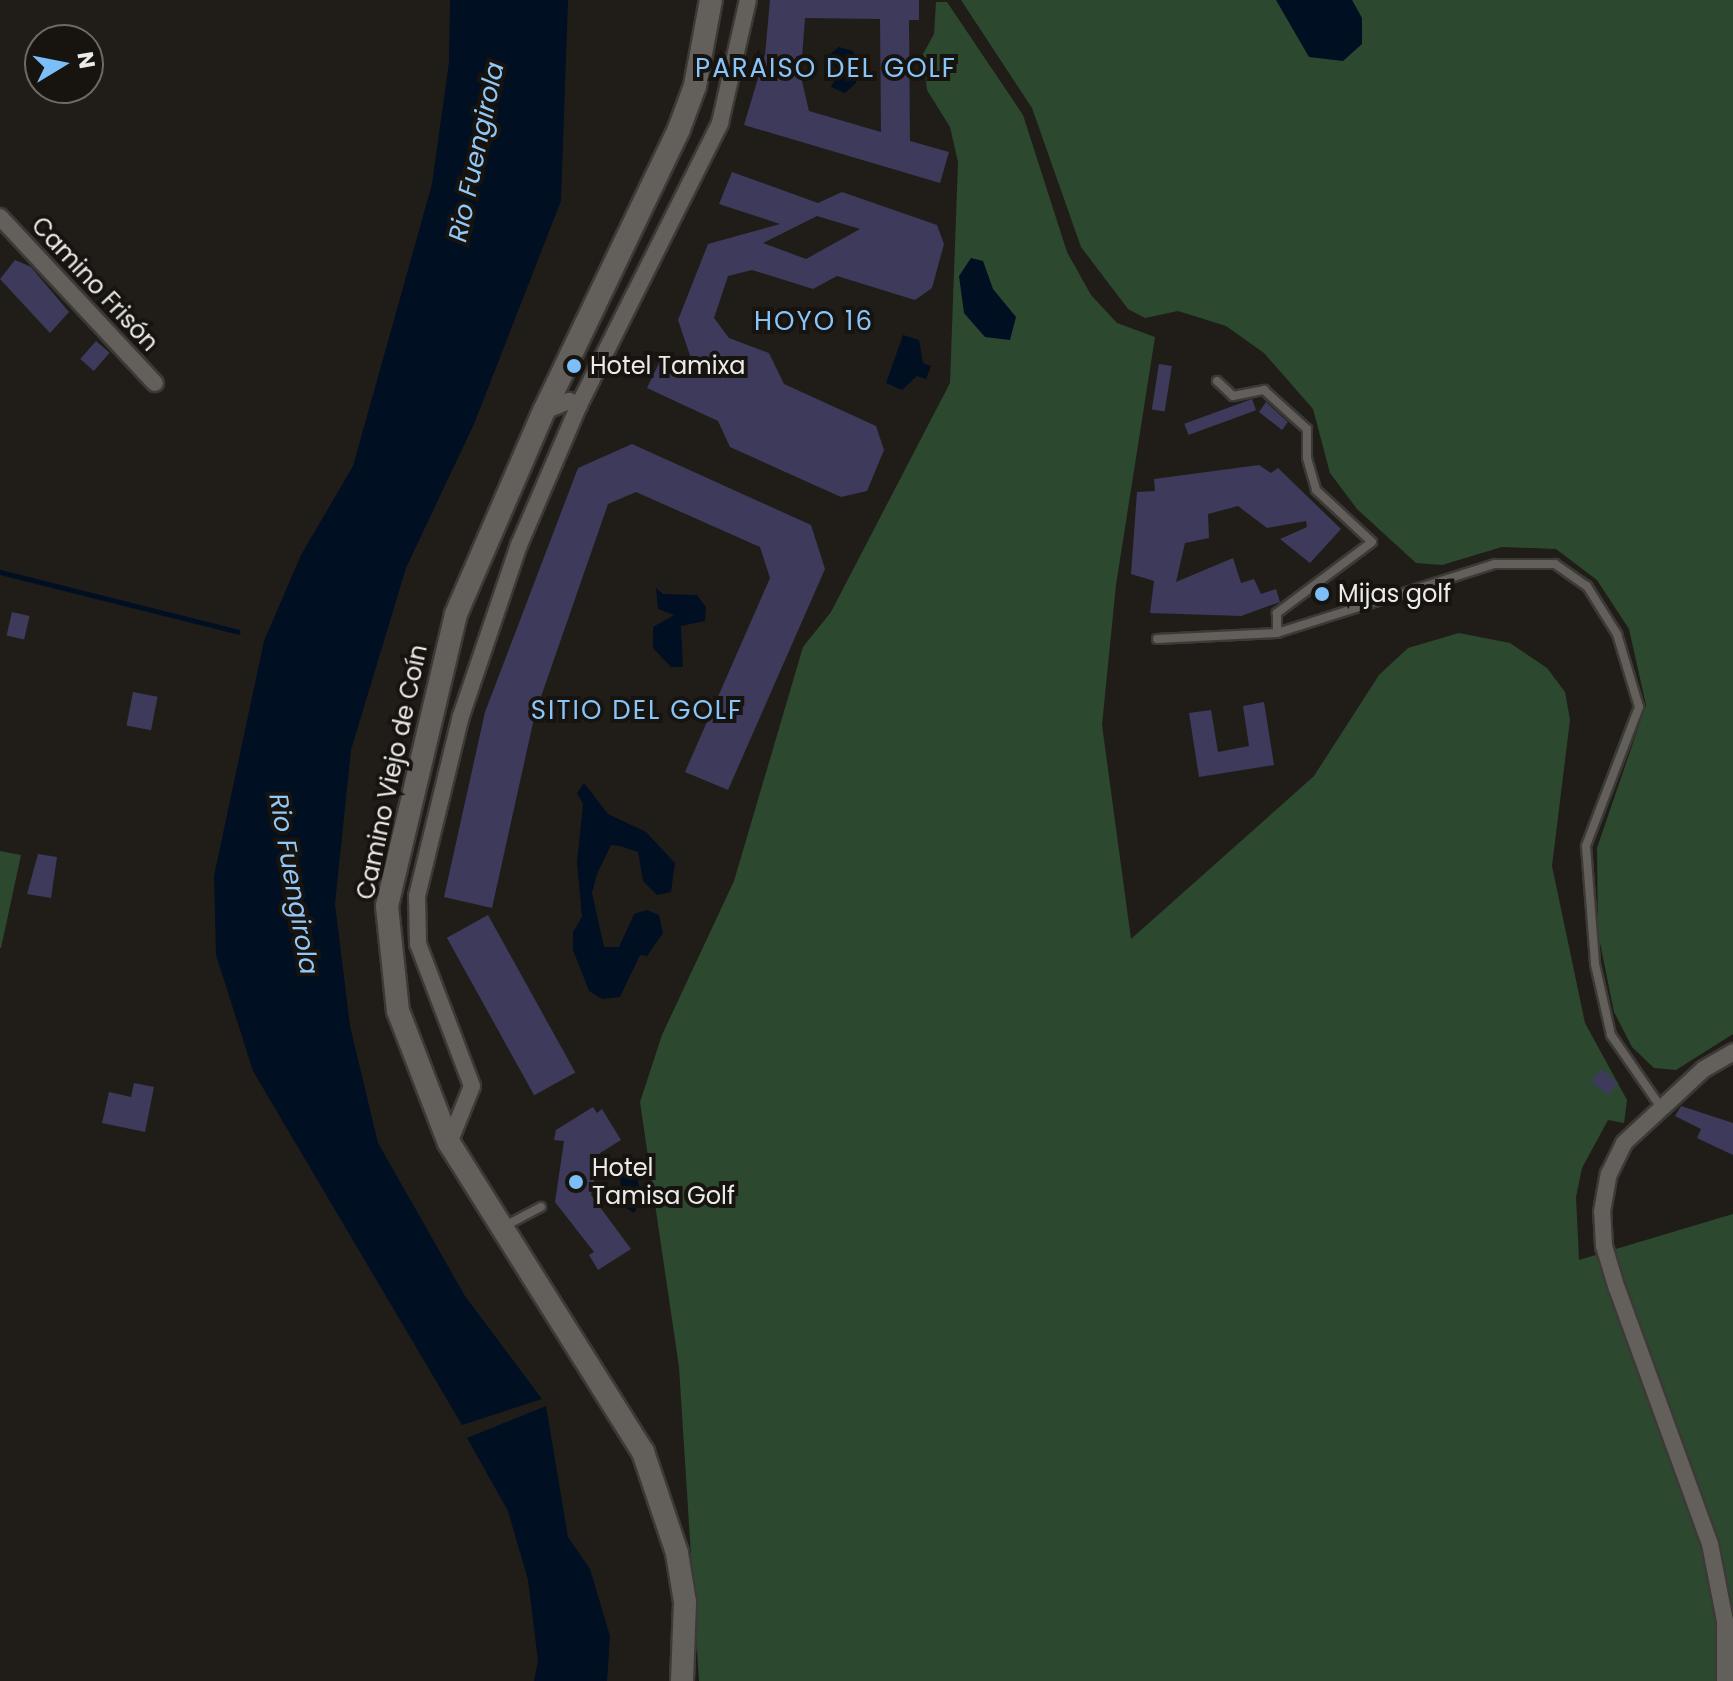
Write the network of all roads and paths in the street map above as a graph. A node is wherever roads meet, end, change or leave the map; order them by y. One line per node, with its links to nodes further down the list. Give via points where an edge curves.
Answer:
1 (711, 0): 4 (street, Camino Viejo de Coín, via 695,86 679,129)
2 (748, 0): 7 (street, via 720,123)
3 (0, 217): 6 (street, Camino Frisón)
4 (562, 374): 7 (street); 8 (street, Camino Viejo de Coín)
5 (1217, 381): 9 (lane, via 1233,396 1264,390 1307,429 1307,458 1316,490 1372,542 1277,613)
6 (155, 383)
7 (574, 403): 8 (street); 13 (street, via 461,716 417,896 418,944 472,1086)
8 (544, 411): 13 (street, Camino Viejo de Coín, via 456,614 387,906 398,1011)
9 (1277, 633): 10 (lane); 12 (lane, via 1495,564 1555,564 1587,586 1617,634 1639,707 1586,846 1595,964 1611,1035)
10 (1157, 639)
11 (1733, 1052): 12 (street)
12 (1660, 1106): 17 (street, via 1624,1143 1609,1174 1604,1246 1710,1544 1725,1621)
13 (449, 1143): 15 (street, Camino Viejo de Coín)
14 (541, 1207): 15 (lane)
15 (499, 1229): 16 (street, Camino Viejo de Coín, via 587,1357 643,1452 677,1553 685,1602)
16 (682, 1681)
17 (1725, 1681)

